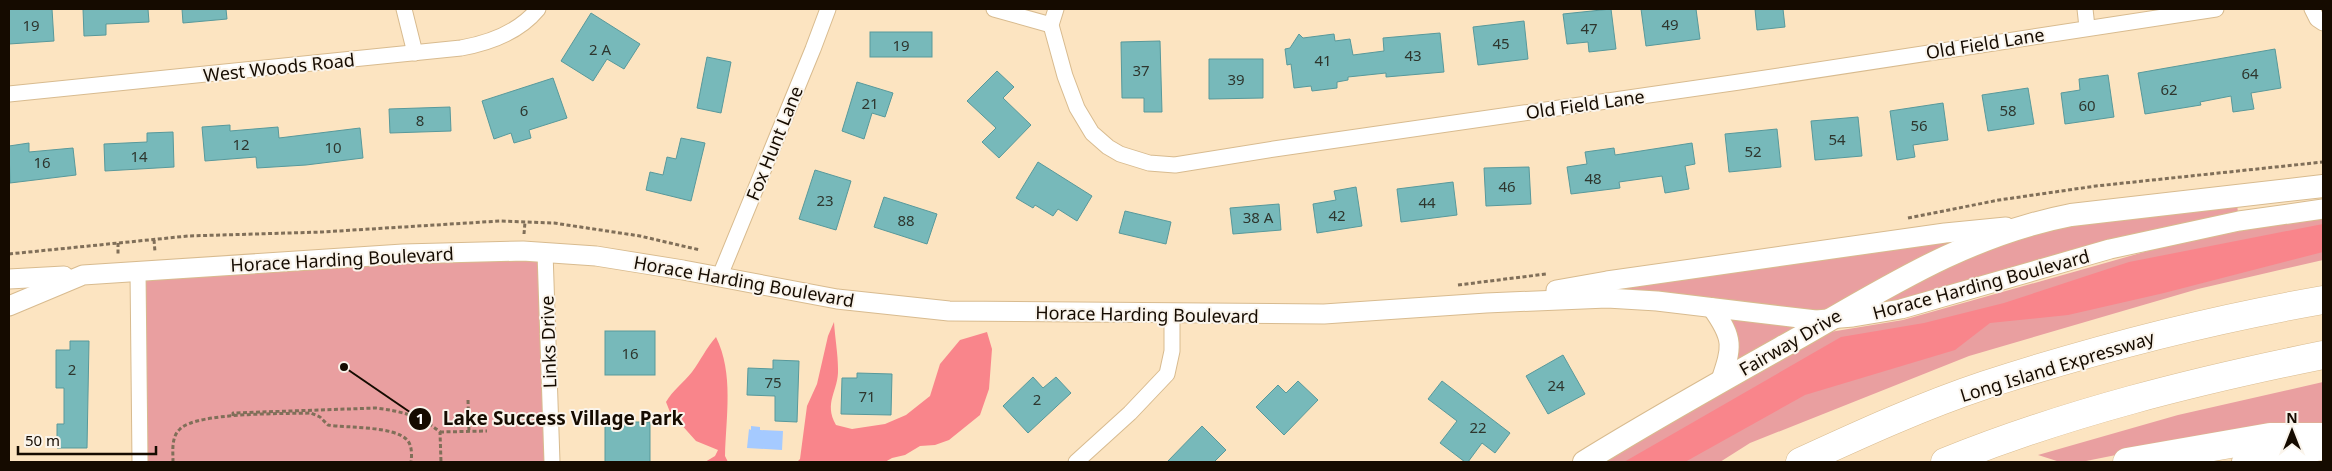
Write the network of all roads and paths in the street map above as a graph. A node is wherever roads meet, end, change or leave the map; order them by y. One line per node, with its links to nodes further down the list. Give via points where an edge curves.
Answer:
1 (404, 9): 12 (street)
2 (538, 9): 12 (street, West Woods Road, via 520,25 492,40 461,48)
3 (828, 9): 26 (street, Fox Hunt Lane)
4 (994, 9): 10 (street)
5 (1056, 9): 10 (street)
6 (2085, 9): 11 (street)
7 (2216, 9): 11 (street, Old Field Lane)
8 (2312, 9): 9 (street)
9 (2323, 23)
10 (1051, 25): 11 (street, Old Field Lane, via 1070,91 1092,133 1120,154 1149,163 1175,165)
11 (2087, 27)
12 (415, 53): 13 (street, West Woods Road)
13 (9, 94)
14 (2323, 186): 16 (main road, Horace Harding Boulevard, via 2118,209)
15 (2323, 209): 35 (street, Horace Harding Boulevard, via 2173,234 1910,306)
16 (2031, 224): 31 (street, Horace Harding Boulevard, via 1945,233 1607,281); 35 (main road, Fairway Drive, via 1944,256)
17 (154, 240): 18 (path); 19 (path, via 500,221 554,223 640,236); 20 (path)
18 (118, 243): 22 (path); 23 (path)
19 (700, 250)
20 (154, 252)
21 (545, 252): 24 (street, Horace Harding Boulevard, via 403,254); 26 (street, Horace Harding Boulevard, via 596,256); 49 (street, Links Drive)
22 (9, 254)
23 (118, 255)
24 (138, 272): 25 (street, Horace Harding Boulevard); 45 (street)
25 (83, 275): 27 (street); 32 (street, Horace Harding Boulevard)
26 (720, 278): 34 (street, Horace Harding Boulevard, via 837,299 949,311)
27 (9, 279)
28 (1459, 284): 29 (path)
29 (1450, 285)
30 (2323, 300): 52 (highway, Long Island Expressway, via 2121,345 1984,385)
31 (1486, 303): 33 (street, Horace Harding Boulevard, via 1607,298); 34 (street, Horace Harding Boulevard, via 1348,314)
32 (9, 306)
33 (1712, 308): 35 (street, Horace Harding Boulevard, via 1800,319); 37 (street, via 1729,338 1729,353)
34 (1172, 314): 50 (street, via 1172,351 1167,374)
35 (1831, 319): 37 (main road, Fairway Drive)
36 (2323, 355): 53 (highway, via 2192,384 2076,416)
37 (1720, 383): 51 (main road, Fairway Drive)
38 (468, 400): 42 (path)
39 (233, 416): 41 (path, via 233,413 376,408 398,410 427,422); 46 (path, via 200,420 180,428 173,441); 47 (path, via 311,413 328,424 393,432 407,440 412,452)
40 (487, 431): 42 (path)
41 (440, 432): 42 (path); 48 (path)
42 (469, 432)
43 (2323, 437): 54 (highway, via 2270,437)
44 (2323, 449): 55 (main road)
45 (140, 462)
46 (173, 462)
47 (411, 462)
48 (441, 462)
49 (552, 462)
50 (1076, 462)
51 (1584, 462)
52 (1800, 462)
53 (1945, 462)
54 (2127, 462)
55 (2243, 462)

